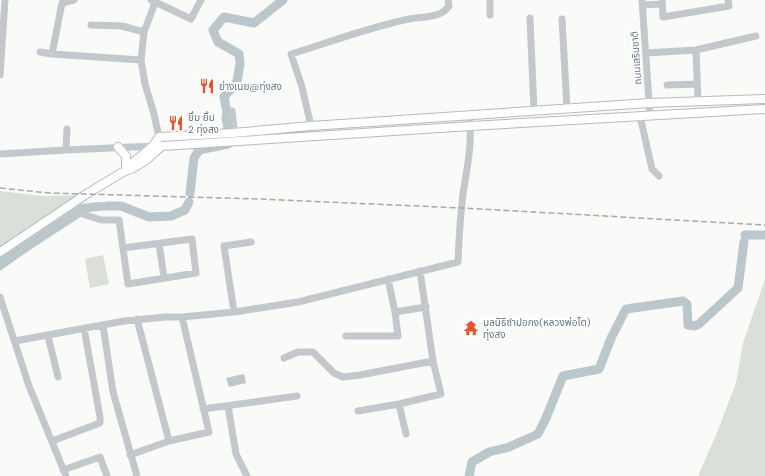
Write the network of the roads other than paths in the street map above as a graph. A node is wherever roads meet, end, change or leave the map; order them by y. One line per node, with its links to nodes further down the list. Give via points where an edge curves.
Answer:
1 (5, 0): 16 (street)
2 (74, 0): 20 (street, via 62,3)
3 (201, 0): 7 (street, via 191,19)
4 (448, 0): 35 (street, via 449,6 437,16 394,22 291,54)
5 (490, 0): 10 (street)
6 (728, 0): 9 (street, via 729,6 663,17)
7 (154, 1): 14 (street)
8 (642, 2): 9 (street); 19 (street, ถนนเสริมชาติ)
9 (662, 2)
10 (490, 15)
11 (530, 18): 31 (street)
12 (562, 19): 28 (street)
13 (91, 25): 14 (street, via 122,26)
14 (144, 32): 21 (street)
15 (756, 36): 17 (street)
16 (1, 37): 22 (street)
17 (696, 50): 19 (street); 23 (street)
18 (40, 52): 20 (street)
19 (646, 53): 27 (street, ถนนเสริมชาติ)
20 (52, 54): 21 (street)
21 (141, 60): 38 (street)
22 (0, 75)
23 (697, 84): 24 (street); 26 (street)
24 (667, 85)
25 (765, 99): 26 (main road)
26 (698, 101): 27 (main road)
27 (649, 103): 28 (main road); 34 (street, ถนนเสริมชาติ)
28 (567, 109): 31 (main road)
29 (765, 109): 34 (main road)
30 (232, 111): 39 (street)
31 (534, 111): 32 (main road)
32 (469, 115): 35 (main road); 36 (street)
33 (640, 116): 34 (main road); 36 (main road); 48 (street, via 652,169)
34 (650, 116)
35 (311, 126): 39 (main road)
36 (471, 126): 39 (main road, via 267,140); 54 (street, via 459,228 458,262)
37 (67, 129): 44 (street)
38 (159, 136): 40 (main road); 42 (main road)
39 (234, 136): 40 (main road)
40 (207, 139): 41 (main road)
41 (179, 145): 42 (main road); 46 (main road)
42 (158, 146): 43 (street); 46 (main road); 47 (main road)
43 (118, 148): 44 (street); 47 (main road, via 126,156)
44 (66, 150): 45 (street)
45 (0, 154)
46 (150, 157): 47 (main road)
47 (123, 171): 49 (main road)
48 (658, 176)
49 (67, 208): 52 (street, via 101,220 119,220); 53 (main road)
50 (251, 242): 59 (street, via 224,246)
51 (159, 244): 52 (street); 55 (street); 55 (street, via 192,239 196,273)
52 (123, 248): 55 (street, via 128,284)
53 (0, 252)
54 (420, 271): 56 (street); 58 (street)
55 (164, 277)
56 (388, 279): 59 (street, via 298,302); 60 (street)
57 (0, 297): 67 (street)
58 (426, 307): 60 (street); 69 (street)
59 (234, 312): 61 (street)
60 (396, 312): 66 (street, via 398,336)
61 (182, 318): 62 (street); 74 (street)
62 (137, 319): 63 (street); 78 (street)
63 (103, 325): 64 (street); 79 (street, via 113,392)
64 (84, 328): 65 (street); 77 (street, via 100,423)
65 (48, 336): 67 (street); 70 (street)
66 (346, 336)
67 (15, 341): 77 (street, via 29,386)
68 (284, 358): 69 (street, via 298,352 313,352 334,373 343,377)
69 (433, 361): 72 (street, via 441,394)
70 (58, 377)
71 (297, 396): 73 (street)
72 (399, 404): 75 (street); 76 (street)
73 (228, 406): 74 (street); 83 (street, via 236,454)
74 (202, 408): 78 (street, via 209,432)
75 (358, 410)
76 (406, 434)
77 (52, 441): 80 (street)
78 (170, 441): 79 (street)
79 (130, 455): 82 (street)
80 (64, 473): 81 (street, via 100,457)
81 (107, 476)
82 (137, 476)
83 (247, 476)

